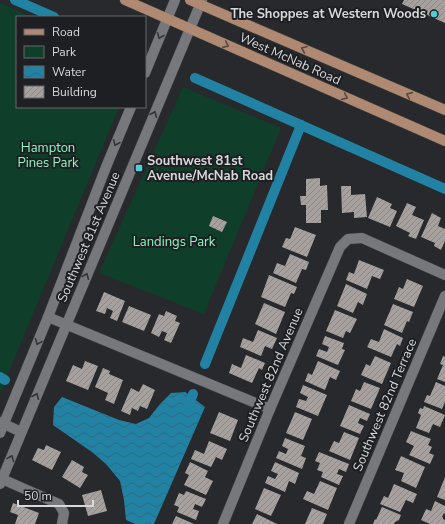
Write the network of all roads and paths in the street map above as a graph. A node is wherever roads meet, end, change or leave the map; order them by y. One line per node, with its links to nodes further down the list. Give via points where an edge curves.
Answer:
1 (125, 0): 5 (main road, West McNab Road)
2 (175, 0): 5 (street)
3 (190, 0): 4 (main road, West McNab Road)
4 (201, 2): 6 (street, Southwest 81st Avenue); 9 (main road, West McNab Road, one-way to 4)
5 (167, 19): 6 (main road, West McNab Road); 7 (street, one-way to 7)
6 (190, 29): 10 (main road, West McNab Road, one-way to 10); 14 (street, Southwest 81st Avenue, one-way to 6)
7 (146, 71)
8 (131, 108): 13 (street, Southwest 81st Avenue, one-way to 13)
9 (445, 110)
10 (445, 141)
11 (445, 275): 15 (street, Southwest 82nd Avenue, via 362,238 348,239 340,247)
12 (445, 296): 21 (street, Southwest 82nd Terrace)
13 (48, 317): 14 (street); 16 (street, Southwest 81st Avenue, one-way to 16)
14 (66, 324): 15 (street); 17 (street, Southwest 81st Avenue, one-way to 14)
15 (270, 409): 20 (street, Southwest 82nd Avenue)
16 (1, 426): 17 (street)
17 (21, 432): 18 (street, Southwest 81st Avenue, one-way to 17)
18 (1, 481): 19 (street, via 59,504 64,513)
19 (62, 524)
20 (223, 524)
21 (349, 524)

